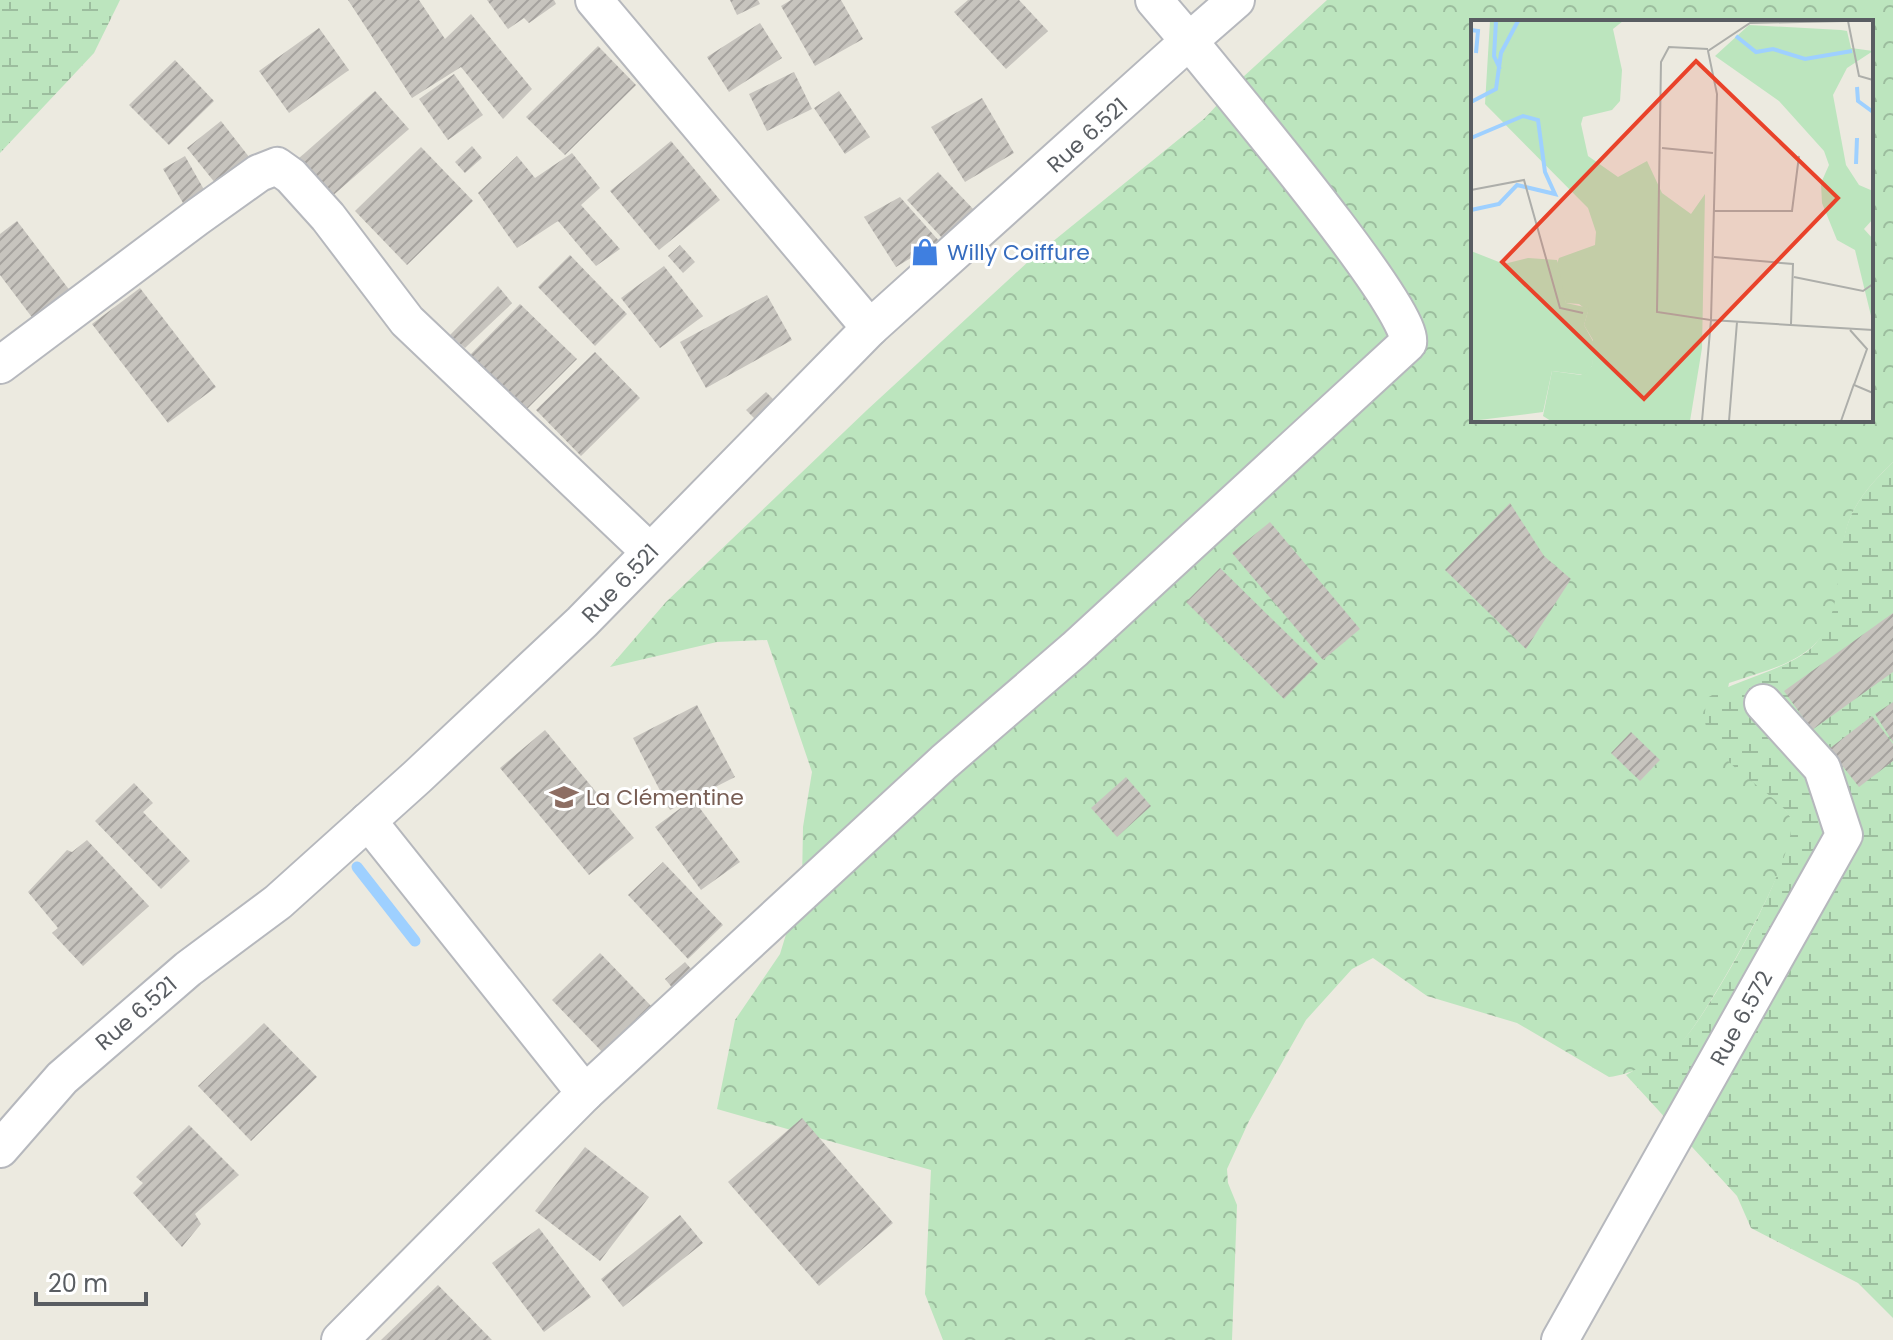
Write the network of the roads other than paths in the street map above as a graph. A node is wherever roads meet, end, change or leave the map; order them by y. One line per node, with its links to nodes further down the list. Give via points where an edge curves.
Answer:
1 (594, 0): 5 (street)
2 (1154, 0): 4 (street)
3 (1236, 0): 4 (street, Rue 6.521)
4 (1189, 41): 5 (street, Rue 6.521); 10 (street, via 1363,260 1402,317 1408,343)
5 (870, 328): 7 (street, Rue 6.521)
6 (0, 365): 7 (street, via 196,218 277,166 328,217 407,321)
7 (650, 552): 9 (street, Rue 6.521)
8 (1763, 703): 13 (street, Rue 6.572, via 1822,768 1844,835)
9 (368, 821): 10 (street); 11 (street, Rue 6.521, via 278,902 188,969 62,1078)
10 (585, 1093): 12 (street)
11 (0, 1149)
12 (340, 1340)
13 (1560, 1340)

